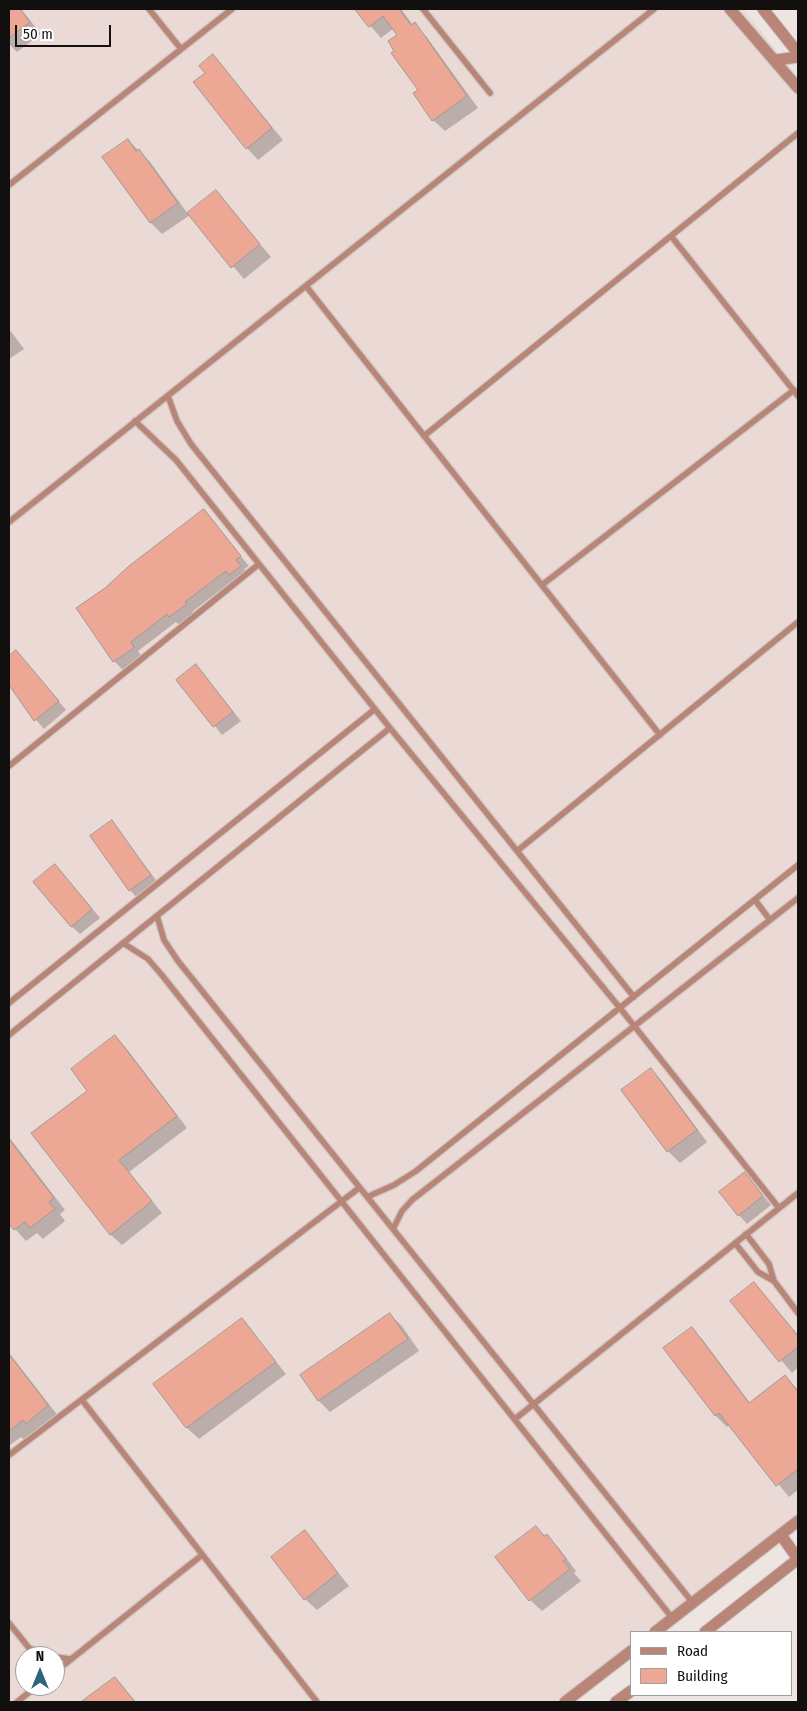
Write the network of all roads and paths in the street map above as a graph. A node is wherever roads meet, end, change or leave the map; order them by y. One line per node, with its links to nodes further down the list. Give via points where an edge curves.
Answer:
1 (149, 9): 7 (lane)
2 (232, 9): 7 (lane)
3 (423, 9): 12 (lane)
4 (654, 9): 16 (lane)
5 (730, 9): 10 (street)
6 (763, 9): 8 (street)
7 (181, 49): 14 (lane)
8 (798, 52)
9 (798, 57): 10 (street)
10 (776, 60): 11 (street)
11 (798, 88)
12 (490, 93)
13 (798, 134): 15 (lane)
14 (9, 185)
15 (671, 236): 17 (lane); 20 (lane)
16 (306, 286): 18 (lane); 20 (lane)
17 (796, 393): 23 (lane)
18 (168, 396): 19 (lane); 29 (lane, via 177,421 191,444)
19 (135, 421): 21 (lane); 22 (lane, via 167,450)
20 (424, 436): 23 (lane)
21 (9, 522)
22 (259, 564): 25 (lane); 28 (lane)
23 (542, 585): 27 (lane)
24 (798, 622): 27 (lane)
25 (375, 709): 26 (lane); 37 (lane)
26 (390, 728): 33 (lane); 38 (lane)
27 (660, 735): 29 (lane)
28 (9, 766)
29 (517, 851): 36 (lane)
30 (798, 865): 32 (lane)
31 (798, 898): 34 (lane)
32 (754, 900): 34 (lane); 36 (lane)
33 (157, 916): 35 (lane); 41 (lane, via 164,940 178,961)
34 (770, 920): 39 (lane)
35 (123, 943): 40 (lane); 44 (lane, via 155,967)
36 (634, 997): 38 (lane)
37 (9, 1002)
38 (620, 1008): 39 (lane); 43 (lane, via 416,1171)
39 (635, 1026): 45 (lane); 46 (lane, via 412,1200)
40 (9, 1035)
41 (359, 1188): 43 (lane); 44 (lane)
42 (798, 1193): 45 (lane)
43 (367, 1197): 46 (lane)
44 (341, 1201): 51 (lane); 53 (lane)
45 (779, 1208): 47 (lane)
46 (392, 1229): 52 (lane)
47 (746, 1234): 48 (lane); 49 (lane, via 769,1264)
48 (735, 1243): 49 (lane, via 758,1272); 52 (lane)
49 (774, 1281): 50 (lane)
50 (798, 1313)
51 (82, 1400): 54 (lane); 57 (lane)
52 (533, 1404): 53 (lane); 59 (lane)
53 (515, 1419): 60 (lane)
54 (9, 1455)
55 (798, 1521): 56 (street)
56 (780, 1535): 58 (street); 59 (street)
57 (202, 1555): 67 (lane); 70 (lane)
58 (798, 1559): 63 (street)
59 (693, 1603): 60 (street)
60 (673, 1618): 62 (street)
61 (9, 1623): 64 (lane)
62 (656, 1631)
63 (706, 1631)
64 (27, 1646)
65 (630, 1652): 71 (street)
66 (65, 1658): 67 (lane)
67 (72, 1659): 68 (lane)
68 (65, 1664)
69 (630, 1692): 72 (street)
70 (317, 1702)
71 (566, 1702)
72 (616, 1702)

